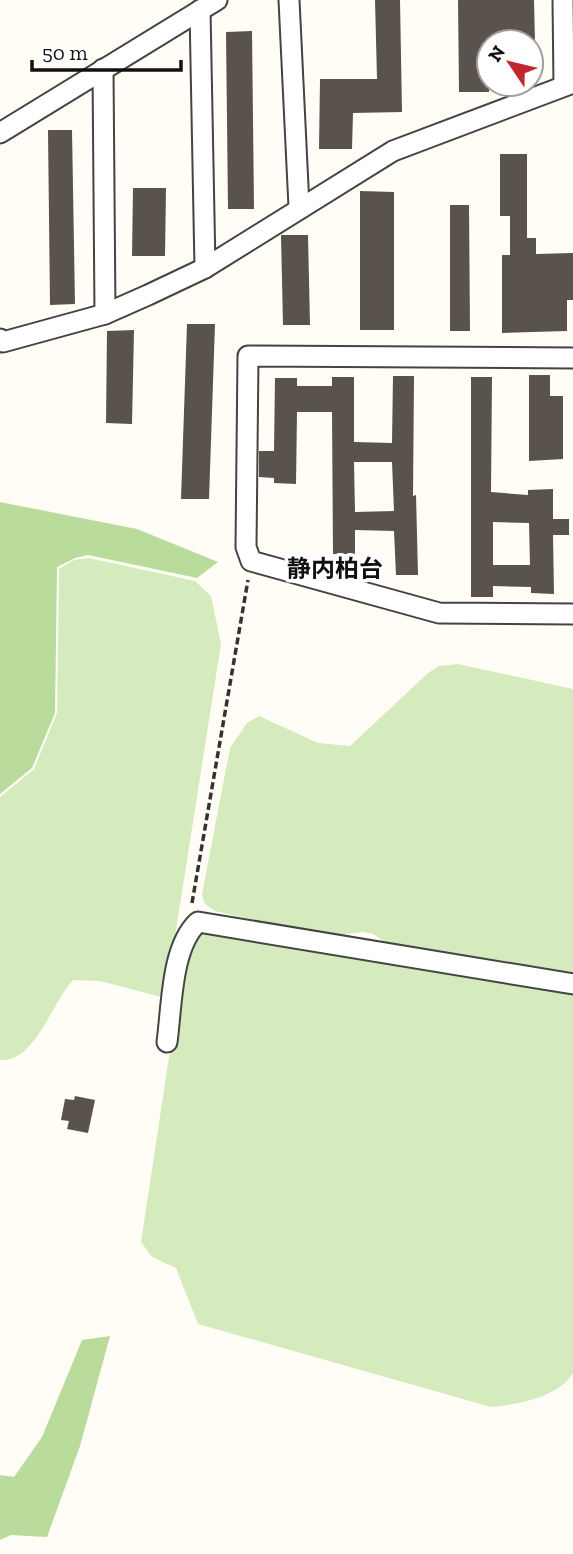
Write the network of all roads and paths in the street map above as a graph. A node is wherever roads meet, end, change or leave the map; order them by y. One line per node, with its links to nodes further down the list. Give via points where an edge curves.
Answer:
1 (217, 0): 4 (street)
2 (289, 0): 8 (street)
3 (563, 0): 6 (street)
4 (200, 10): 5 (street); 9 (street)
5 (103, 69): 7 (street); 10 (street)
6 (568, 85): 8 (street, via 393,151)
7 (0, 133)
8 (299, 208): 9 (street)
9 (205, 268): 10 (street)
10 (105, 314): 11 (street, via 3,342)
11 (0, 338)
12 (573, 358): 13 (street, via 248,356 246,547)
13 (251, 561): 14 (street, via 439,613); 15 (path)
14 (573, 614)
15 (186, 933): 16 (street, via 198,922 208,922); 17 (street)
16 (573, 984)
17 (166, 1042)

